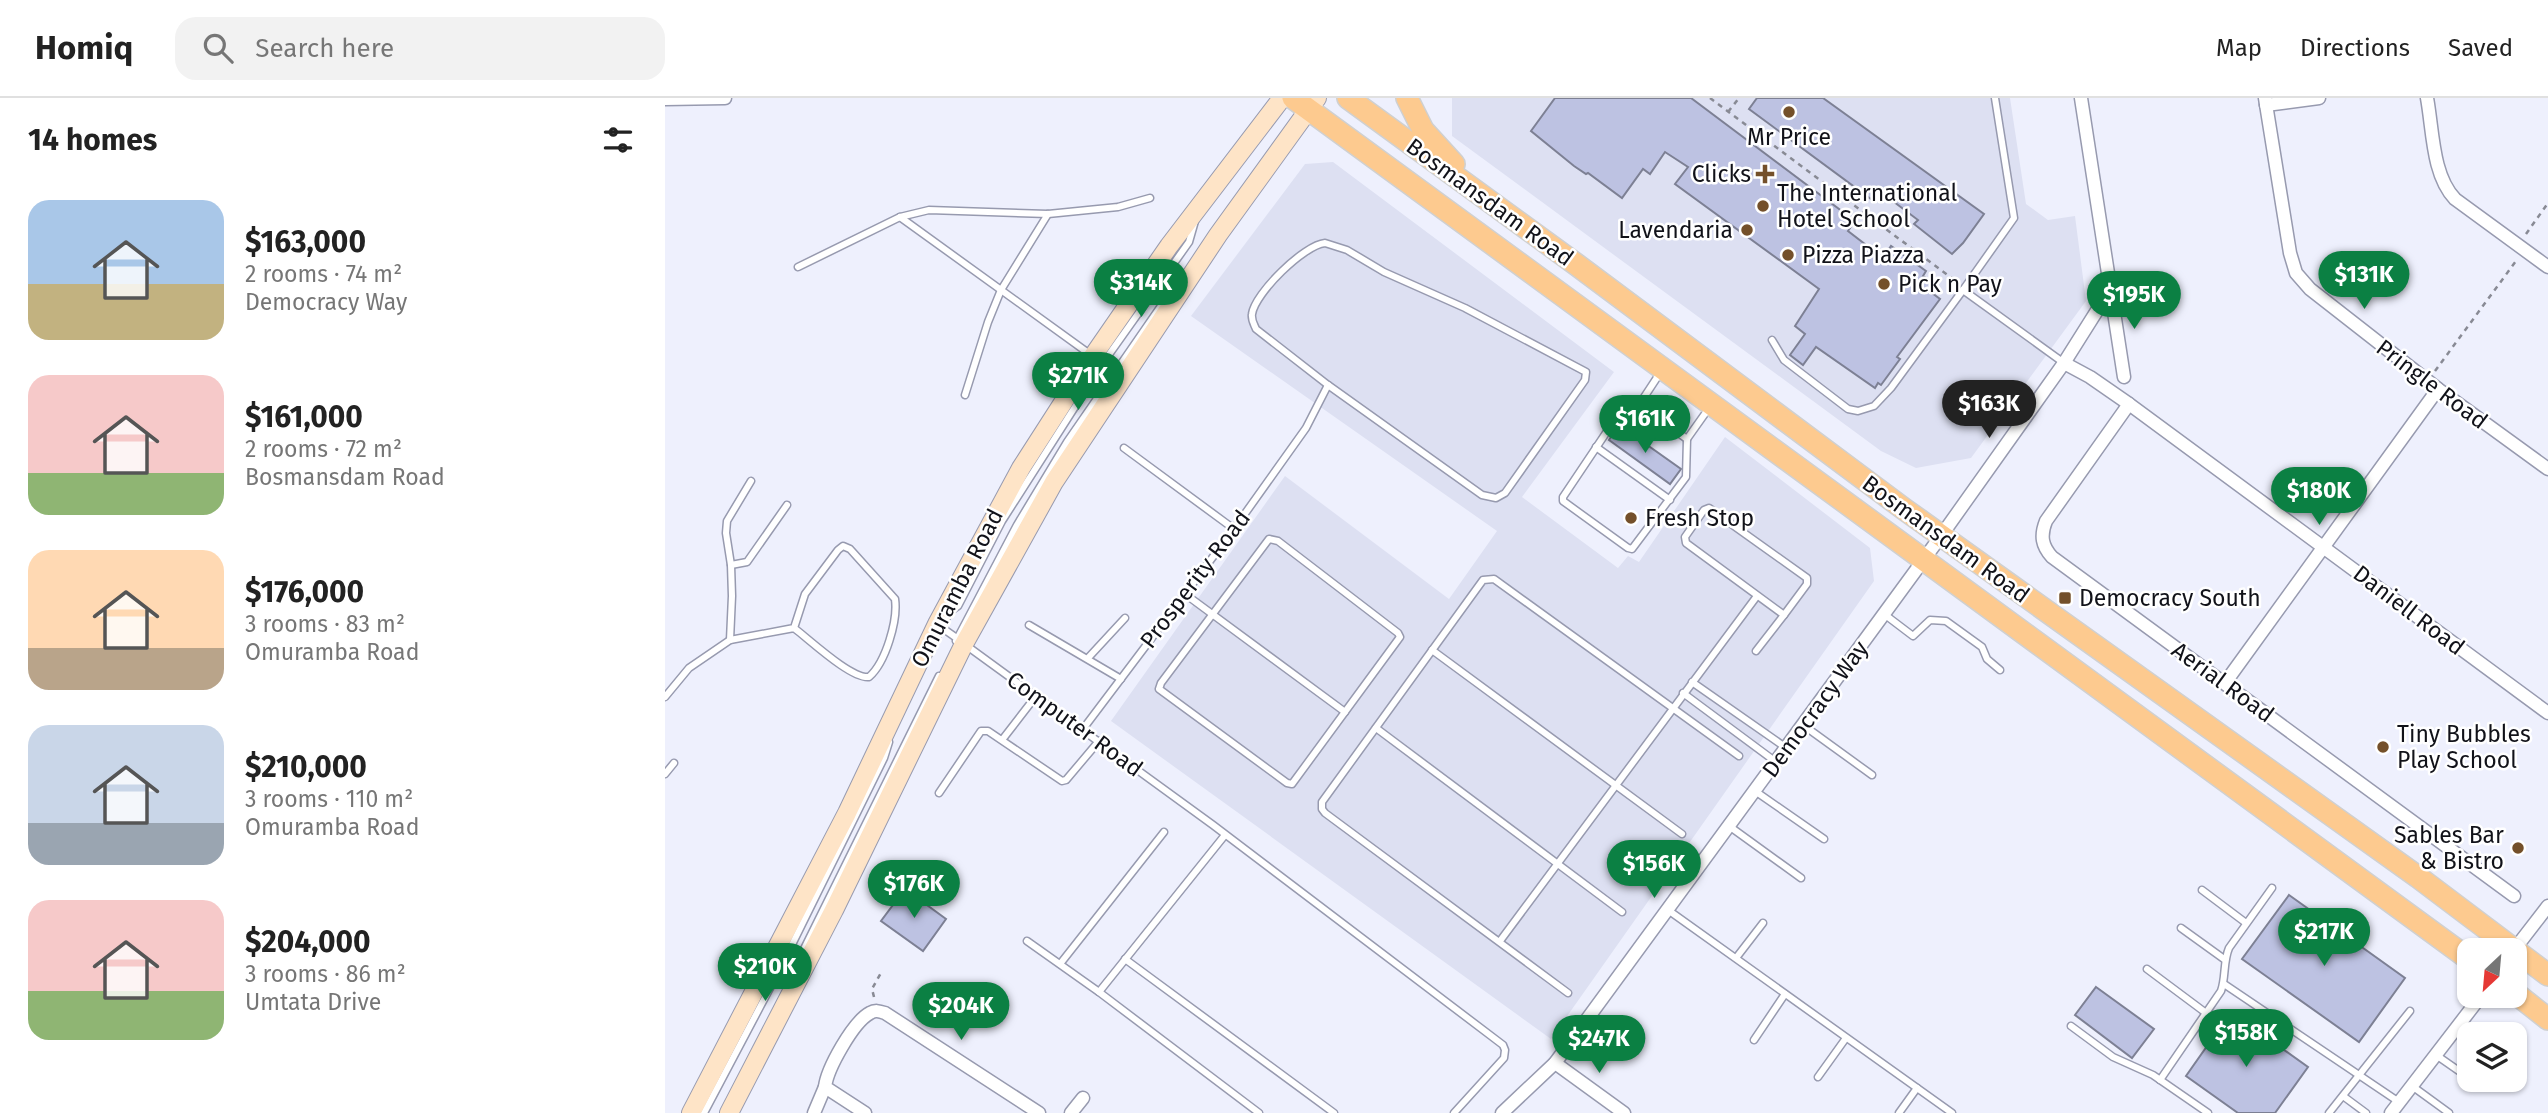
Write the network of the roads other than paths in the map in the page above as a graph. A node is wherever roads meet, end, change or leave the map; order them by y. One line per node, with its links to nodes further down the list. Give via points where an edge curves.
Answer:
1 (725, 98): 9 (street)
2 (1282, 98): 14 (main road, Omuramba Road)
3 (1348, 98): 13 (main road, Bosmansdam Road)
4 (1407, 98): 13 (main road, via 1423,130)
5 (1995, 98): 20 (lane, via 2014,218)
6 (2081, 98): 21 (street)
7 (2319, 98): 11 (street)
8 (2427, 98): 18 (street, via 2440,175 2447,190)
9 (665, 99)
10 (1307, 102): 25 (main road, Bosmansdam Road); 55 (main road, Omuramba Road, via 1054,482)
11 (2265, 102): 28 (street, Pringle Road, via 2296,273)
12 (1150, 198): 15 (lane, via 1118,207)
13 (1498, 208): 41 (main road, Bosmansdam Road)
14 (1197, 211): 23 (main road, Omuramba Road); 51 (lane, via 1189,242 1103,363 1002,520 958,606)
15 (1048, 215): 16 (lane, via 929,210); 19 (lane)
16 (900, 217): 17 (lane); 19 (lane)
17 (798, 267)
18 (2548, 267)
19 (1001, 290): 23 (lane); 29 (lane)
20 (1963, 290): 22 (lane, via 1891,388 1874,406 1858,411 1848,409 1784,360); 24 (lane)
21 (2110, 290): 24 (street, Democracy Way); 26 (street)
22 (1772, 340)
23 (1093, 356): 51 (main road, Omuramba Road, via 1021,468)
24 (2064, 363): 31 (street, Daniell Road); 41 (street, Democracy Way)
25 (1663, 369): 30 (main road, Bosmansdam Road); 32 (lane)
26 (2124, 377)
27 (1328, 385): 27 (lane, via 1256,329 1252,315 1282,271 1304,251 1325,243 1465,308 1582,368 1587,375 1505,493 1492,498); 40 (lane, Prosperity Road, via 1306,428)
28 (2433, 386): 36 (street, Pringle Road); 42 (street)
29 (965, 395)
30 (1712, 404): 33 (lane); 43 (main road, Bosmansdam Road)
31 (2129, 404): 42 (street, Daniell Road); 63 (street, Aerial Road, via 2046,521 2042,541 2052,557)
32 (1639, 405): 33 (lane); 34 (lane, via 1618,415)
33 (1687, 439): 38 (lane, via 1687,472)
34 (1596, 447): 38 (lane); 38 (lane, via 1564,502 1630,549)
35 (1124, 448): 40 (lane)
36 (2548, 469)
37 (751, 481): 44 (lane, via 727,521)
38 (1670, 500)
39 (787, 505): 44 (lane, via 747,562)
40 (1234, 528): 45 (lane, Prosperity Road)
41 (1941, 536): 43 (street, Democracy Way); 101 (main road, Bosmansdam Road)
42 (2324, 548): 63 (street); 69 (street, Daniell Road)
43 (1923, 560): 48 (street, Democracy Way); 105 (main road, Bosmansdam Road)
44 (731, 565): 54 (lane)
45 (1185, 594): 47 (lane); 61 (lane, Prosperity Road)
46 (1757, 596): 49 (lane); 49 (lane, via 1686,543 1685,537 1703,510 1713,509 1807,578); 62 (lane)
47 (1212, 614): 68 (lane); 68 (lane, via 1161,683 1160,691 1289,784 1295,783); 68 (lane, via 1264,543 1277,541 1400,635)
48 (1884, 614): 60 (lane, via 1913,636 1930,620 1947,621 1982,646 1987,659); 71 (street, Democracy Way)
49 (1784, 615): 57 (lane)
50 (1125, 618): 58 (lane)
51 (939, 620): 55 (lane, Computer Road); 70 (main road, Omuramba Road)
52 (1030, 625): 58 (lane)
53 (794, 628): 53 (lane, via 860,677 869,677 887,650 895,598 843,547 806,594); 54 (lane)
54 (730, 640): 66 (lane, via 689,668)
55 (957, 645): 65 (lane, Computer Road); 140 (main road, Omuramba Road, via 834,910)
56 (1432, 650): 67 (lane, via 1483,580 1494,579); 72 (lane); 82 (lane)
57 (1756, 651)
58 (1088, 659): 61 (lane)
59 (945, 664): 139 (lane)
60 (2000, 670)
61 (1121, 678): 73 (lane, Prosperity Road)
62 (1692, 682): 64 (lane); 76 (lane)
63 (2225, 683): 94 (street, Aerial Road)
64 (1683, 693): 67 (lane); 78 (lane)
65 (1036, 696): 73 (lane, Computer Road); 74 (lane)
66 (665, 697)
67 (1672, 709): 77 (lane); 82 (lane)
68 (1345, 712)
69 (2548, 713)
70 (889, 725): 137 (main road, Omuramba Road); 138 (lane, via 884,758)
71 (1803, 725): 76 (street, Democracy Way); 81 (lane)
72 (1376, 728): 90 (lane); 104 (lane, via 1322,802 1322,809)
73 (1083, 729): 75 (lane, Computer Road)
74 (1002, 740): 75 (lane, via 1062,781); 84 (lane, via 988,731 979,732)
75 (1099, 741): 88 (lane, Computer Road)
76 (1786, 748): 78 (street, Democracy Way)
77 (1739, 756)
78 (1776, 762): 83 (street, Democracy Way)
79 (674, 763): 80 (lane)
80 (665, 774)
81 (1872, 775)
82 (1616, 785): 87 (lane); 90 (lane)
83 (1755, 791): 85 (street, Democracy Way); 89 (lane)
84 (939, 793)
85 (1729, 826): 91 (lane); 96 (street, Democracy Way)
86 (1164, 832): 110 (lane)
87 (1682, 834)
88 (1225, 835): 109 (lane); 147 (lane, Computer Road, via 1503,1045 1504,1058)
89 (1824, 839)
90 (1557, 864): 97 (lane); 104 (lane)
91 (1801, 878)
92 (2271, 888): 99 (lane)
93 (2202, 890): 99 (lane)
94 (2514, 897)
95 (2548, 906): 102 (street)
96 (1668, 910): 106 (lane); 126 (street, Democracy Way)
97 (1622, 912)
98 (1763, 923): 106 (lane)
99 (2246, 923): 107 (lane)
100 (2181, 928): 107 (lane)
101 (2498, 938)
102 (2524, 938)
103 (1027, 941): 110 (lane)
104 (1500, 941): 115 (lane)
105 (2457, 950)
106 (1736, 958): 116 (lane)
107 (2224, 958): 113 (lane)
108 (2527, 959): 112 (main road, Bosmansdam Road)
109 (1125, 960): 114 (lane); 146 (lane)
110 (1060, 964): 114 (lane)
111 (2147, 969): 120 (lane)
112 (2548, 975)
113 (2224, 984): 120 (lane); 128 (lane)
114 (1099, 992): 145 (lane)
115 (1568, 993)
116 (1785, 994): 123 (lane); 124 (lane)
117 (2527, 1002): 121 (main road)
118 (2472, 1008): 125 (street)
119 (2410, 1011): 128 (lane)
120 (2206, 1013): 130 (lane)
121 (2548, 1019)
122 (2071, 1026): 130 (lane, via 2121,1062)
123 (1846, 1038): 129 (lane); 133 (lane)
124 (1754, 1040)
125 (2435, 1055): 127 (lane); 131 (street)
126 (1555, 1063): 148 (street, Democracy Way); 149 (street)
127 (2457, 1070)
128 (2358, 1075): 134 (lane); 136 (lane)
129 (1818, 1077)
130 (2160, 1080): 152 (lane)
131 (2412, 1086): 136 (street); 155 (lane)
132 (825, 1087): 141 (street); 142 (street); 143 (street, via 836,1057 872,1011 885,1013)
133 (1917, 1088): 150 (lane); 151 (lane)
134 (2343, 1096): 153 (lane); 154 (lane)
135 (1083, 1098): 144 (street)
136 (2395, 1108)
137 (691, 1113)
138 (703, 1113)
139 (720, 1113)
140 (729, 1113)
141 (814, 1113)
142 (865, 1113)
143 (1039, 1113)
144 (1071, 1113)
145 (1259, 1113)
146 (1334, 1113)
147 (1454, 1113)
148 (1502, 1113)
149 (1623, 1113)
150 (1899, 1113)
151 (1952, 1113)
152 (2208, 1113)
153 (2329, 1113)
154 (2367, 1113)
155 (2449, 1113)

